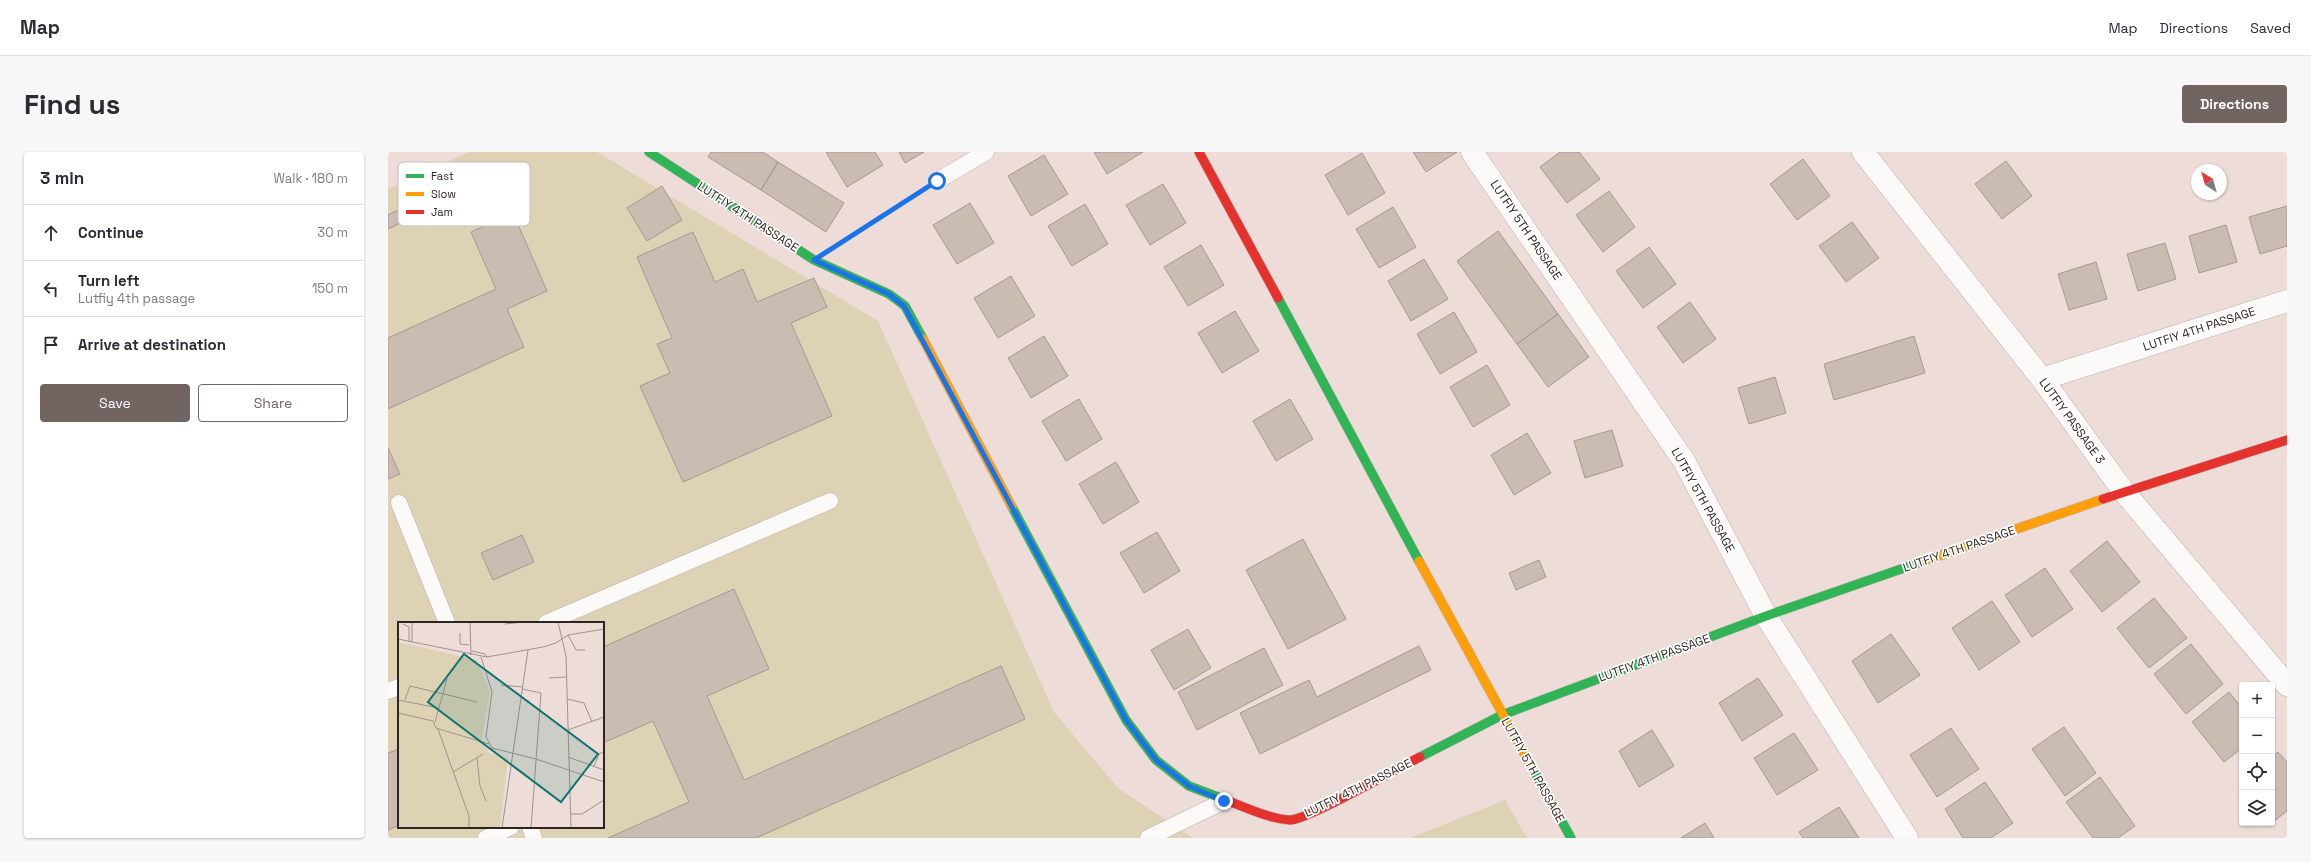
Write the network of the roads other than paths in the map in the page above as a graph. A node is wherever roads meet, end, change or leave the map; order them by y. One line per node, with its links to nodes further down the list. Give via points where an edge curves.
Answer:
1 (649, 152): 20 (street, LUTFIY 4TH PASSAGE, via 814,260 889,294 904,306 1126,720 1156,760 1189,786)
2 (986, 152): 6 (lane)
3 (1199, 152): 19 (street, LUTFIY 5TH PASSAGE)
4 (1472, 152): 13 (street, LUTFIY 5TH PASSAGE, via 1684,461)
5 (1863, 152): 8 (street, LUTFIY PASSAGE 3)
6 (937, 181)
7 (2287, 301): 8 (street, LUTFIY 4TH PASSAGE)
8 (2042, 379): 10 (street, LUTFIY PASSAGE 3)
9 (2287, 440): 10 (street, LUTFIY 4TH PASSAGE)
10 (2124, 492): 13 (street, LUTFIY 4TH PASSAGE); 16 (street, LUTFIY PASSAGE 3)
11 (830, 501): 15 (lane)
12 (399, 503): 14 (lane)
13 (1766, 616): 19 (street, LUTFIY 4TH PASSAGE); 27 (street, LUTFIY 5TH PASSAGE)
14 (447, 622)
15 (548, 622)
16 (2287, 684)
17 (398, 686): 18 (lane)
18 (388, 691)
19 (1502, 715): 20 (street, LUTFIY 4TH PASSAGE, via 1311,813 1291,820); 26 (street, LUTFIY 5TH PASSAGE)
20 (1224, 801): 25 (lane)
21 (509, 828): 23 (lane)
22 (530, 828): 24 (lane)
23 (486, 838)
24 (534, 838)
25 (1148, 838)
26 (1571, 838)
27 (1907, 838)

